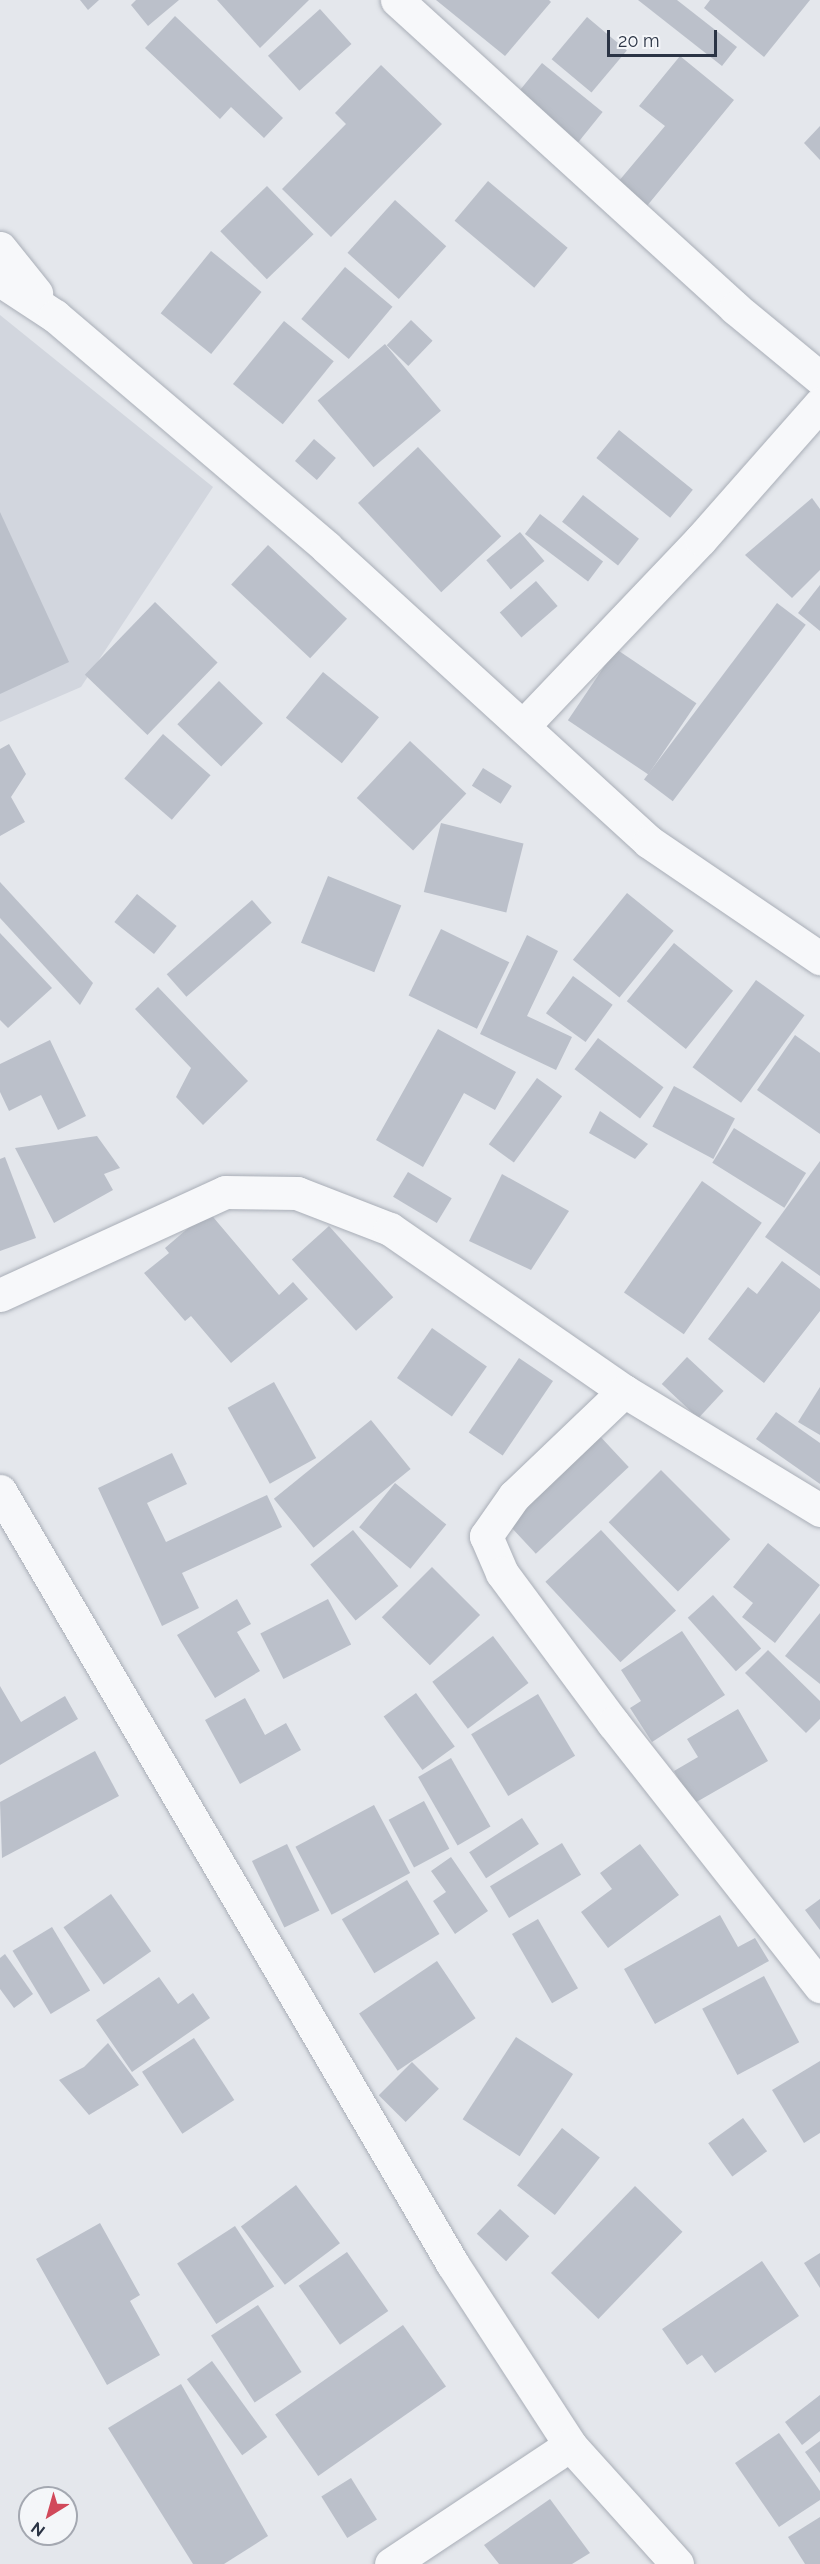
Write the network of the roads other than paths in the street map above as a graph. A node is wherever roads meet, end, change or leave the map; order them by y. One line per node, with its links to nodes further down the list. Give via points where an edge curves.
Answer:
1 (397, 0): 5 (street, via 735,308)
2 (0, 248): 4 (street)
3 (0, 280): 4 (street)
4 (55, 316): 7 (street, via 326,547)
5 (820, 378)
6 (820, 404): 7 (street, via 701,539)
7 (523, 726): 8 (street, via 649,842)
8 (820, 958)
9 (0, 1295): 10 (street, via 225,1192 297,1192 390,1228)
10 (624, 1391): 12 (street); 13 (street, via 514,1496 486,1536 502,1573 612,1723)
11 (0, 1491): 14 (street, via 452,2263)
12 (820, 1510)
13 (820, 1986)
14 (570, 2445): 15 (street); 16 (street)
15 (391, 2564)
16 (677, 2564)

